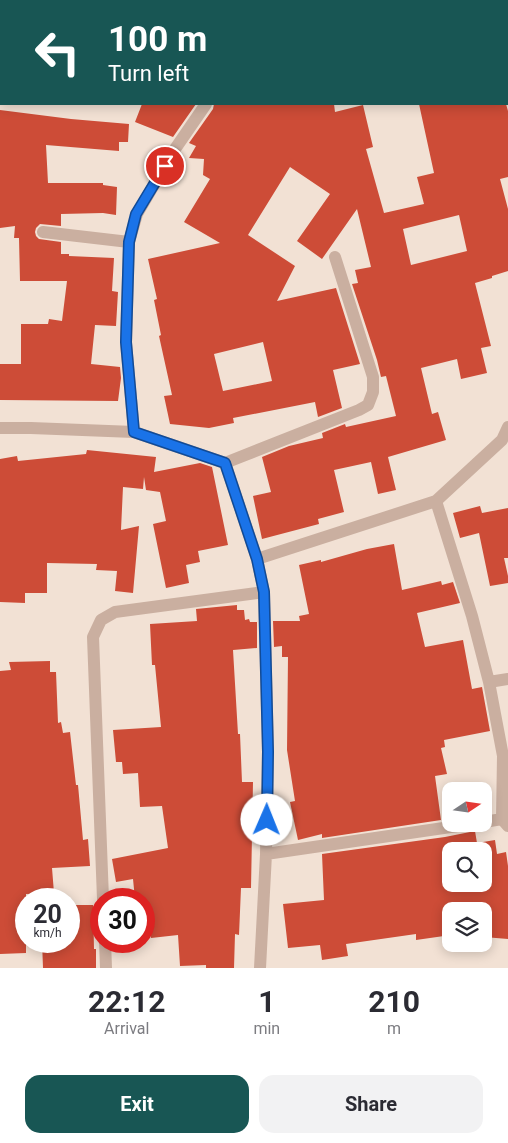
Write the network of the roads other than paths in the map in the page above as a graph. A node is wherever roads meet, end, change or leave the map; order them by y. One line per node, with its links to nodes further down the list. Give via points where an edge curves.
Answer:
1 (205, 105): 3 (street, via 136,214)
2 (42, 232): 3 (street)
3 (129, 242): 7 (street, via 126,342)
4 (335, 257): 8 (street, via 373,377 374,392 368,405)
5 (508, 427): 9 (street, via 502,440)
6 (0, 428): 7 (street)
7 (134, 432): 8 (street)
8 (225, 463): 10 (street)
9 (436, 501): 10 (street); 13 (street)
10 (257, 559): 11 (street)
11 (264, 592): 17 (street, via 268,752); 18 (street, via 115,612 101,620 93,637)
12 (508, 679): 13 (street)
13 (489, 682): 15 (street, via 503,756)
14 (492, 822): 15 (street)
15 (505, 822)
16 (442, 828): 17 (street)
17 (266, 854): 21 (street)
18 (103, 888)
19 (105, 953): 20 (street)
20 (106, 968)
21 (260, 968)

